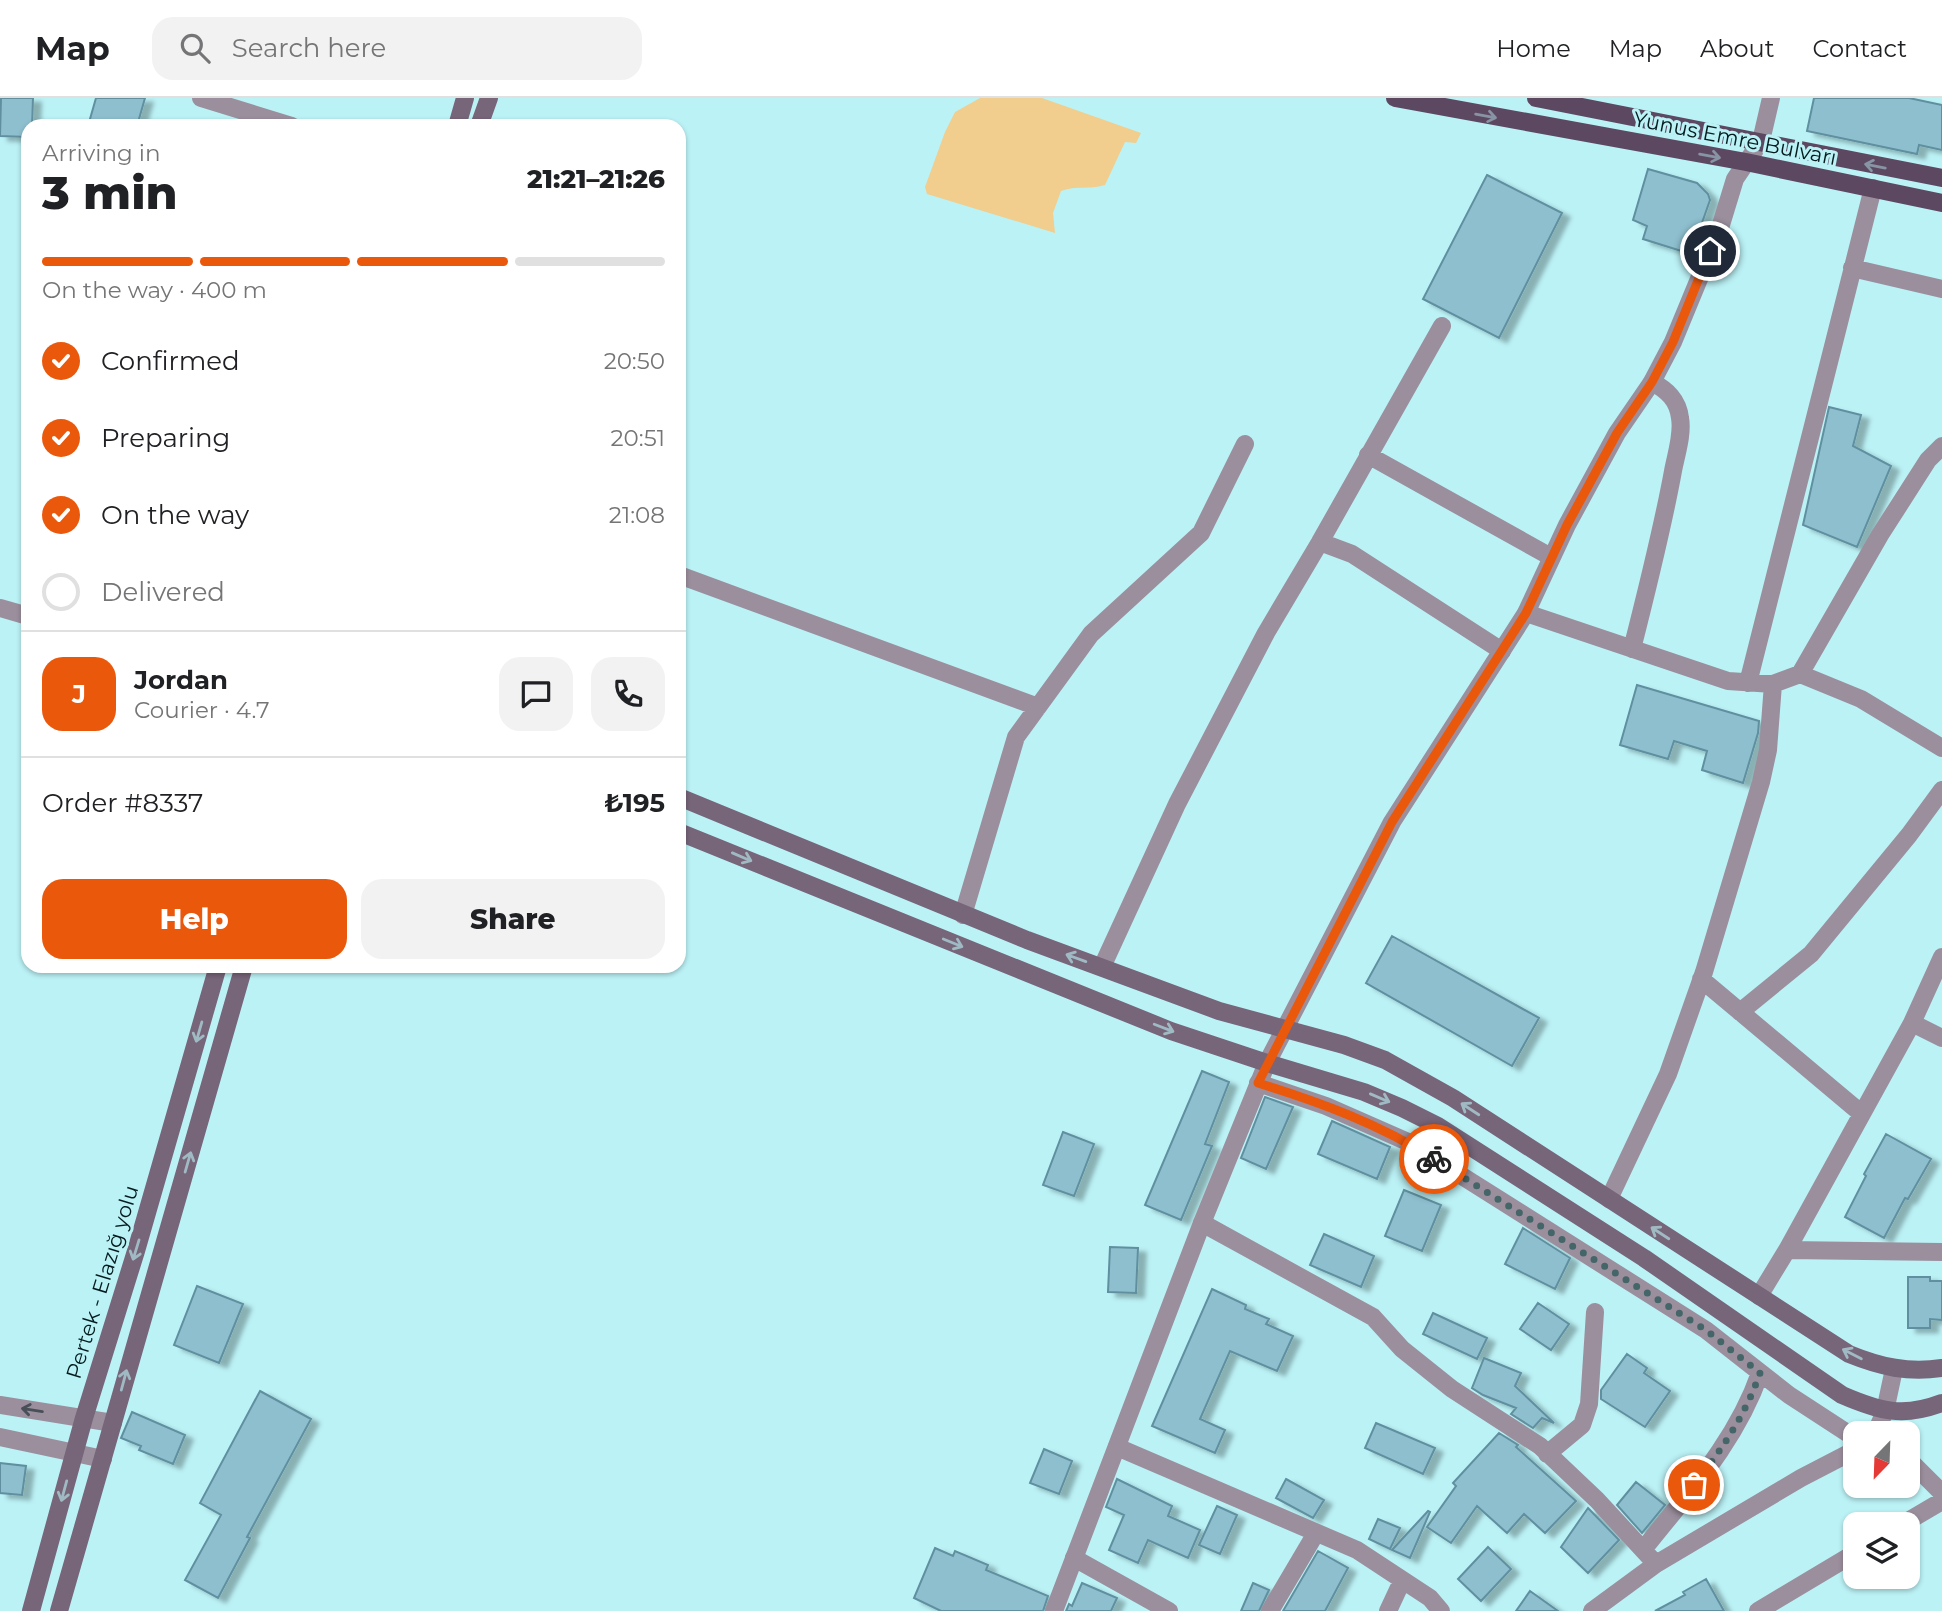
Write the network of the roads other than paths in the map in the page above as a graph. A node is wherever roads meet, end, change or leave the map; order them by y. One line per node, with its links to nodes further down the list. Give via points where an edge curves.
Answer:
1 (201, 98): 8 (street)
2 (465, 98): 9 (main road)
3 (489, 98): 10 (main road)
4 (1395, 98): 12 (main road, Yunus Emre Bulvarı, one-way to 12)
5 (1536, 98): 7 (main road, Yunus Emre Bulvarı)
6 (1771, 98): 11 (street)
7 (1574, 102): 11 (main road, Yunus Emre Bulvarı)
8 (269, 119)
9 (459, 119)
10 (482, 119)
11 (1761, 141): 12 (street); 13 (main road, Yunus Emre Bulvarı, one-way to 11)
12 (1746, 162): 14 (main road, Yunus Emre Bulvarı); 19 (street, via 1735,179 1673,342)
13 (1942, 178)
14 (1873, 188): 15 (main road, Yunus Emre Bulvarı); 16 (street)
15 (1942, 203)
16 (1852, 268): 17 (street); 32 (street)
17 (1942, 289)
18 (1442, 326): 22 (street)
19 (1652, 382): 24 (street, via 1617,433); 29 (street, via 1674,400 1681,425)
20 (1245, 444): 34 (street, via 1201,533 1091,635)
21 (1942, 446): 31 (street, via 1880,535)
22 (1368, 455): 23 (street); 24 (street)
23 (1320, 542): 30 (street, via 1352,554); 41 (street, via 1266,633 1177,804)
24 (1551, 557): 27 (street)
25 (686, 578): 34 (street)
26 (0, 608): 28 (street)
27 (1526, 613): 29 (street); 30 (street)
28 (21, 614)
29 (1632, 649): 32 (street, via 1728,681)
30 (1502, 651): 47 (street, via 1392,822)
31 (1800, 674): 33 (street); 35 (street, via 1861,699)
32 (1748, 683): 33 (street)
33 (1773, 684): 44 (street, via 1761,782)
34 (1038, 707): 39 (street, via 1016,737)
35 (1942, 748)
36 (1942, 790): 45 (street, via 1811,954)
37 (686, 800): 39 (main road)
38 (686, 835): 49 (main road, one-way to 49, via 1171,1031)
39 (963, 915): 41 (main road, one-way to 39)
40 (1942, 957): 46 (street)
41 (1102, 967): 47 (main road, via 1219,1011)
42 (216, 973): 64 (main road, Pertek - Elazığ yolu, one-way to 64)
43 (242, 973): 66 (main road, one-way to 43)
44 (1702, 979): 45 (street); 52 (street, via 1668,1074)
45 (1740, 1012): 51 (street)
46 (1912, 1023): 48 (street); 51 (street)
47 (1286, 1028): 49 (street); 52 (main road, one-way to 47, via 1419,1077 1385,1060)
48 (1942, 1038)
49 (1267, 1063): 50 (street); 63 (main road, one-way to 63, via 1364,1092 1438,1126 1644,1258 1842,1395)
50 (1258, 1083): 53 (street); 60 (street, via 1408,1142 1706,1330)
51 (1862, 1114): 54 (street)
52 (1609, 1199): 56 (main road, one-way to 52)
53 (1202, 1223): 69 (street); 71 (street, via 1373,1317 1402,1349 1452,1390)
54 (1787, 1250): 55 (street); 56 (street)
55 (1942, 1252)
56 (1759, 1296): 59 (main road, one-way to 56, via 1849,1353)
57 (1595, 1312): 71 (street, via 1589,1404 1581,1424)
58 (1942, 1368): 59 (main road)
59 (1894, 1369): 63 (street)
60 (1760, 1373): 67 (street); 79 (street, via 1727,1442)
61 (1942, 1403): 63 (main road, via 1921,1411)
62 (0, 1405): 64 (street, one-way to 62)
63 (1885, 1410): 65 (street)
64 (84, 1418): 66 (street); 70 (main road, Pertek - Elazığ yolu)
65 (1881, 1421)
66 (113, 1423): 73 (main road)
67 (1843, 1431)
68 (0, 1437): 70 (street)
69 (1116, 1447): 78 (street); 80 (street)
70 (74, 1453): 73 (street); 84 (main road, Pertek - Elazığ yolu, one-way to 84)
71 (1548, 1454): 79 (street)
72 (1843, 1456): 82 (street)
73 (103, 1460): 85 (main road)
74 (1920, 1471): 75 (street)
75 (1942, 1493)
76 (1942, 1501): 77 (street)
77 (1920, 1514)
78 (1316, 1532): 83 (street, via 1357,1550); 88 (street)
79 (1643, 1550): 82 (street)
80 (1074, 1558): 86 (street); 87 (street)
81 (1843, 1560): 92 (street)
82 (1656, 1564): 91 (street)
83 (1402, 1581): 89 (street); 90 (street, via 1430,1598)
84 (31, 1611)
85 (59, 1611)
86 (1054, 1611)
87 (1169, 1611)
88 (1270, 1611)
89 (1388, 1611)
90 (1441, 1611)
91 (1592, 1611)
92 (1758, 1611)

